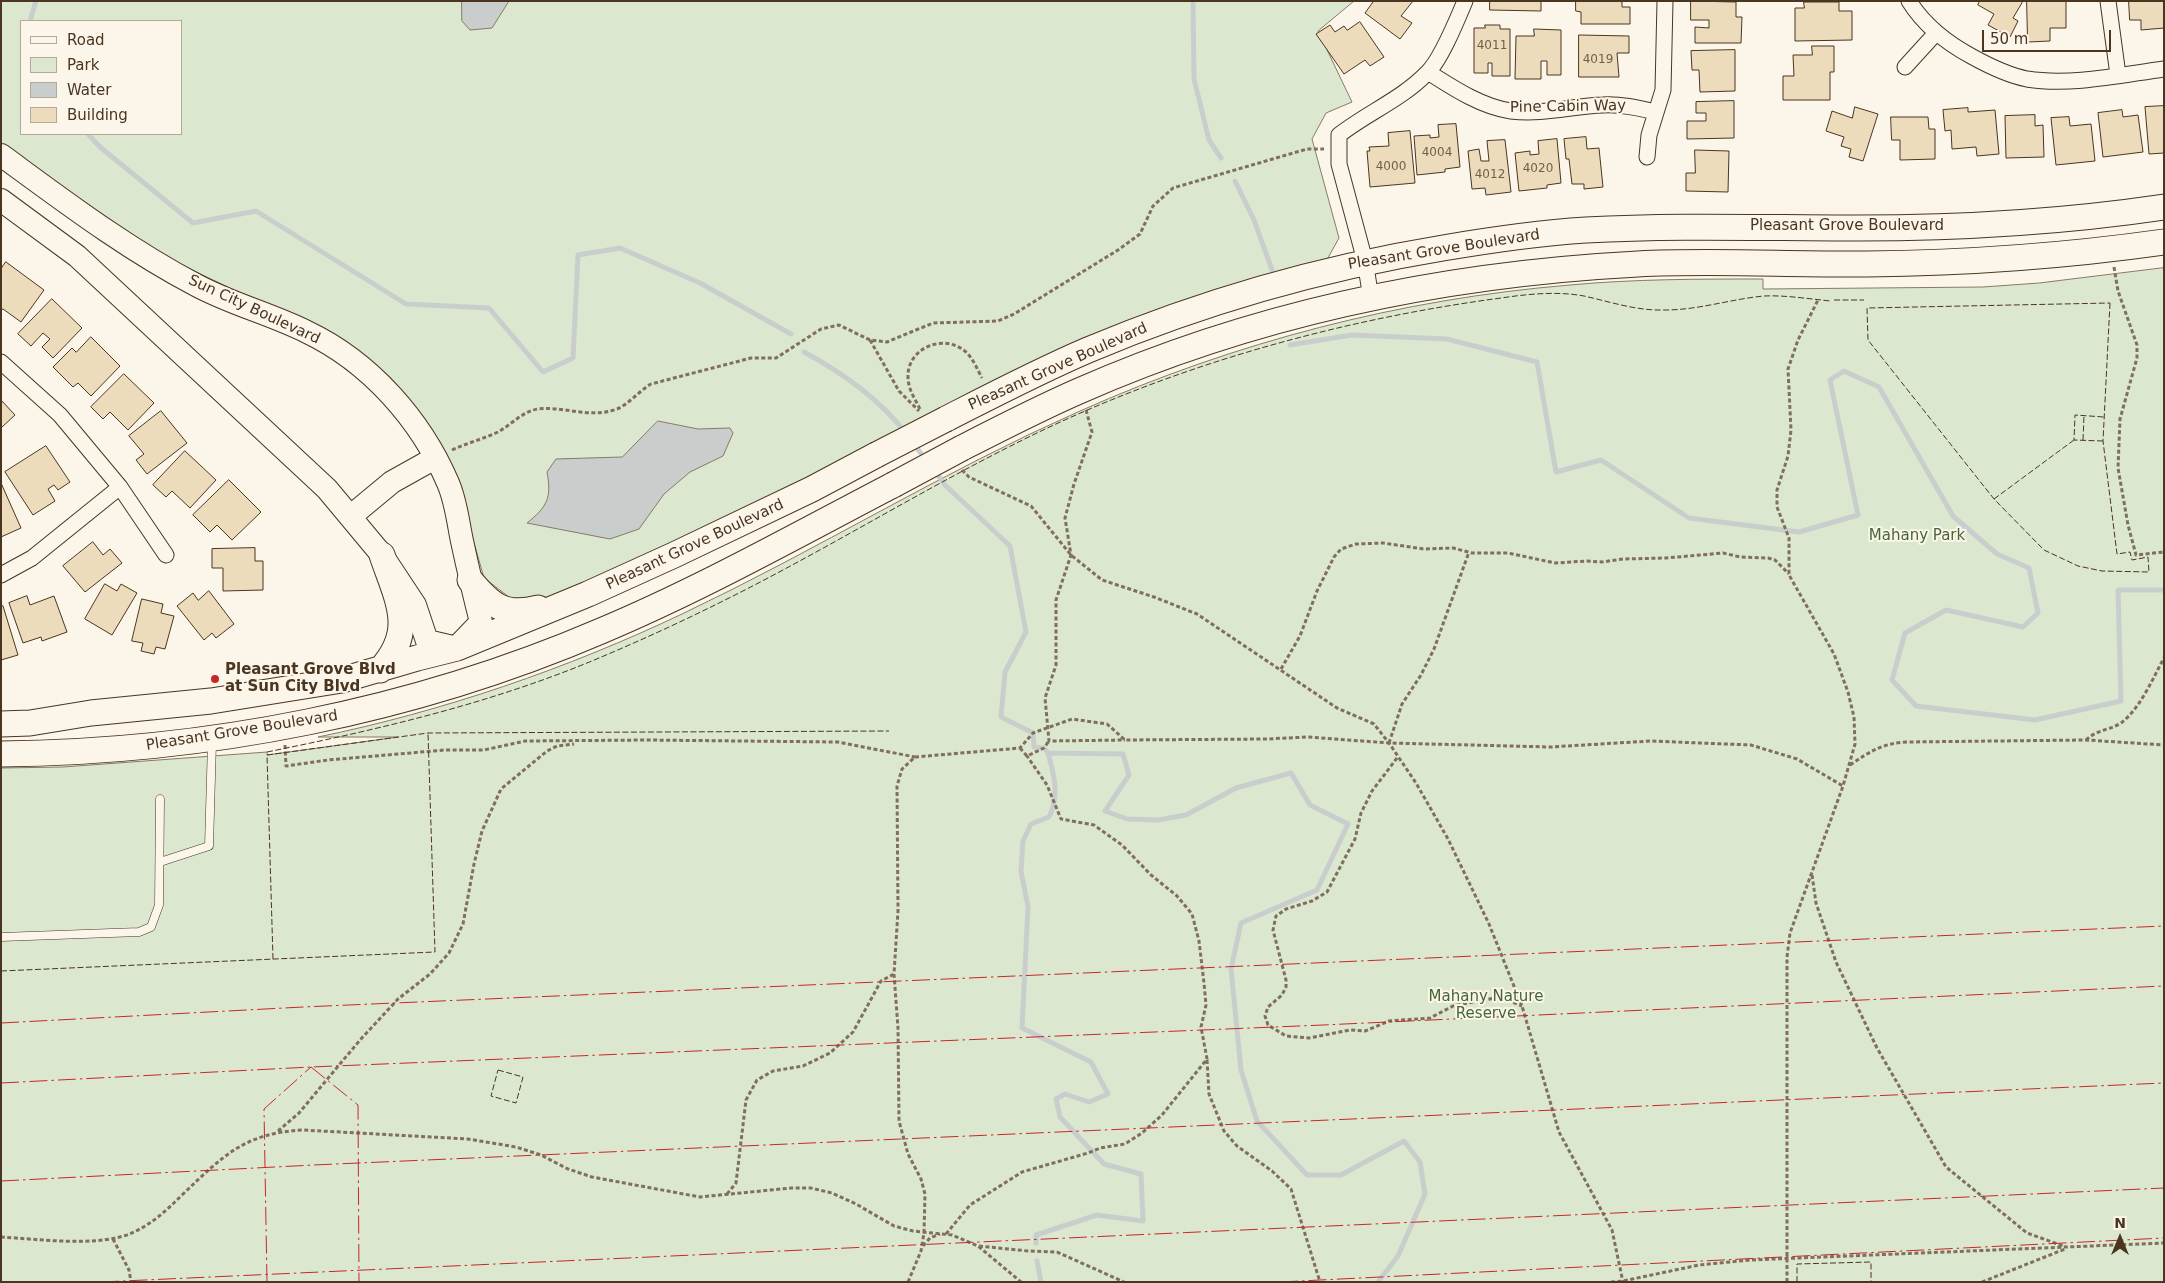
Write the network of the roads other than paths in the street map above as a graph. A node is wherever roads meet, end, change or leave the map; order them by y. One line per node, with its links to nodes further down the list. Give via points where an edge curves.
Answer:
1 (1464, 1): 8 (street, via 1454,28)
2 (1665, 1): 10 (street, via 1663,90)
3 (1909, 1): 5 (street)
4 (2108, 1): 9 (street)
5 (1936, 33): 6 (street); 9 (street, via 1982,62 2027,78 2052,81)
6 (1905, 67)
7 (2164, 69): 9 (street)
8 (1428, 72): 10 (street, Pine Cabin Way, via 1476,100 1510,111 1603,105 1630,106); 16 (street, via 1387,105 1361,118 1339,135 1342,172)
9 (2118, 75)
10 (1656, 112): 12 (street)
11 (1, 155): 19 (street, Sun City Boulevard, via 116,237 196,285 307,332 347,356 377,381 407,413)
12 (1647, 157)
13 (1, 200): 21 (street, via 77,256 327,489)
14 (2164, 207): 16 (main road, Pleasant Grove Boulevard, via 2016,224 1584,230 1497,239)
15 (2164, 242): 17 (main road, Pleasant Grove Boulevard, via 2112,250 1974,262 1682,263 1597,267 1500,276)
16 (1366, 261): 17 (street); 26 (main road, Pleasant Grove Boulevard, bridge, via 1292,279 1162,321 1087,350 991,396 934,417 812,490)
17 (1371, 298): 29 (main road, Pleasant Grove Boulevard, bridge, via 1230,335 1081,390 719,576 602,631)
18 (1, 362): 20 (street, via 60,415)
19 (436, 458): 21 (street, via 392,482); 25 (street, Sun City Boulevard, via 449,484)
20 (120, 487): 22 (street); 24 (street, via 32,558)
21 (351, 516): 23 (street)
22 (166, 555)
23 (382, 555): 27 (street, via 415,605 427,641); 28 (main road, via 402,614 399,643)
24 (1, 575)
25 (470, 580): 26 (main road, via 487,601 505,610 524,612); 27 (street, Sun City Boulevard, via 481,622)
26 (588, 594): 27 (main road, Pleasant Grove Boulevard)
27 (457, 648): 28 (main road, Pleasant Grove Boulevard); 29 (street)
28 (380, 670): 30 (main road, Pleasant Grove Boulevard, via 342,680 211,701)
29 (468, 681): 31 (main road, Pleasant Grove Boulevard, via 284,727)
30 (1, 724)
31 (212, 738): 32 (main road, Pleasant Grove Boulevard, via 138,748); 34 (lane, via 209,846)
32 (1, 754)
33 (160, 799): 34 (lane)
34 (160, 862): 35 (lane, via 160,906 151,927 139,932)
35 (1, 938)

